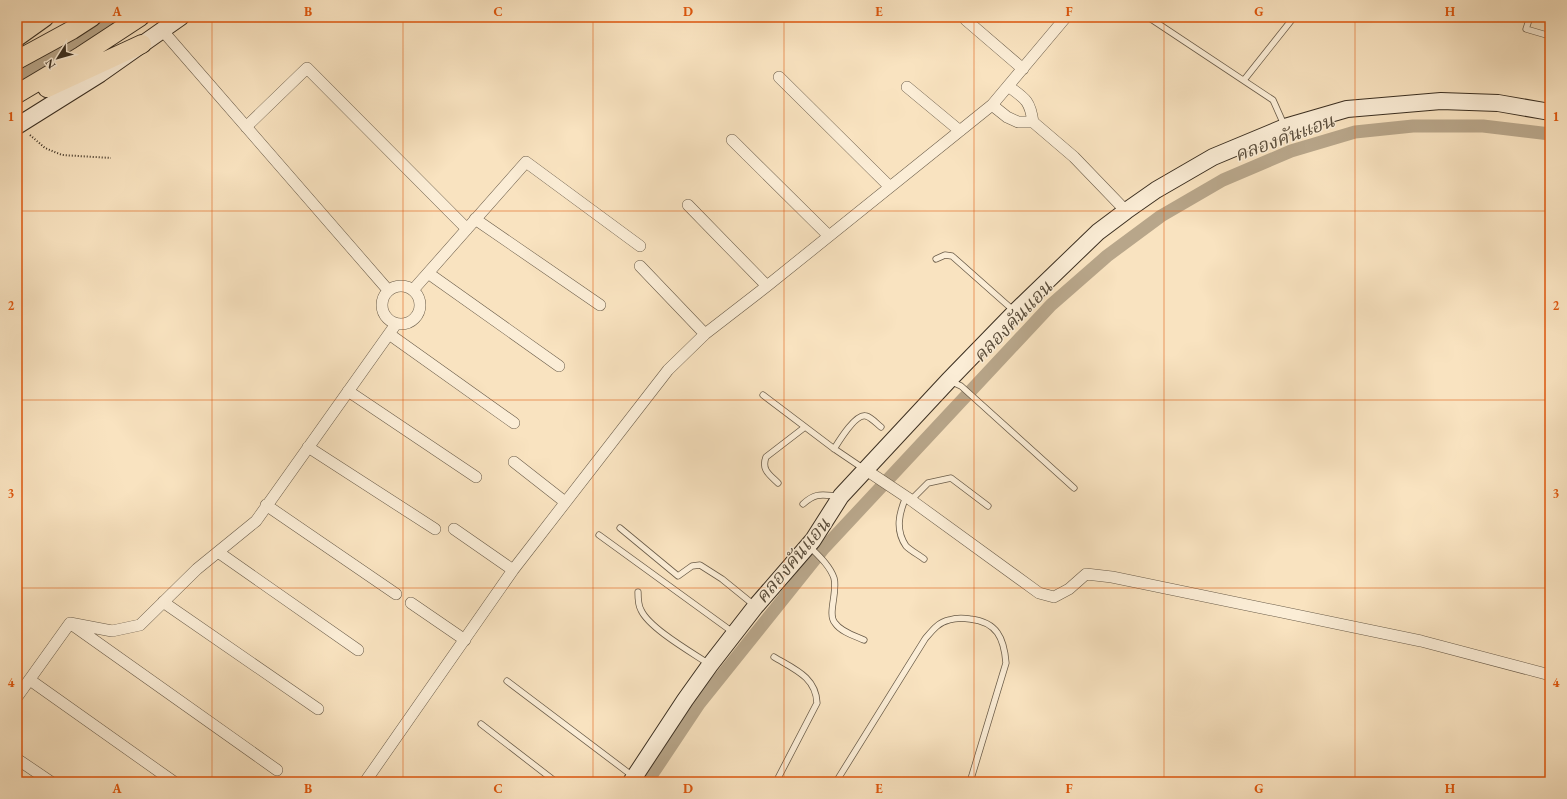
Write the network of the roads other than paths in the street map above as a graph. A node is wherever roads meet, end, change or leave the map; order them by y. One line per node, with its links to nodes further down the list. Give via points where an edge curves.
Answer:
1 (44, 17): 11 (street); 13 (main road)
2 (92, 17): 15 (main road)
3 (140, 17): 21 (main road)
4 (181, 17): 10 (street)
5 (1066, 17): 16 (street)
6 (1148, 17): 18 (lane)
7 (1294, 17): 18 (lane)
8 (1530, 17): 12 (lane, via 1526,28)
9 (966, 20): 16 (street)
10 (162, 30): 14 (street); 27 (street)
11 (17, 31)
12 (1550, 36)
13 (17, 37)
14 (142, 44): 22 (main road); 26 (street, via 100,74)
15 (17, 60)
16 (1023, 69): 19 (street)
17 (779, 77): 31 (street)
18 (1244, 80): 28 (lane, via 1273,100)
19 (1008, 86): 23 (street); 25 (street, via 1022,96 1031,107)
20 (907, 87): 29 (street)
21 (17, 94)
22 (17, 102)
23 (992, 105): 25 (street, via 1018,122); 29 (street)
24 (1550, 112): 28 (street, via 1498,103 1441,101 1347,109)
25 (1033, 122): 33 (street, via 1074,157)
26 (18, 125)
27 (246, 127): 35 (street, via 307,68); 42 (street)
28 (1285, 127): 33 (street, via 1213,157 1156,190)
29 (960, 131): 31 (street)
30 (732, 140): 36 (street)
31 (890, 187): 36 (street)
32 (688, 205): 41 (street)
33 (1126, 211): 45 (street, via 1098,232)
34 (476, 219): 35 (street); 37 (street, via 526,162); 44 (street)
35 (467, 229): 40 (street)
36 (829, 236): 41 (street)
37 (640, 246)
38 (936, 259): 45 (lane, via 946,254 952,256)
39 (640, 266): 48 (street)
40 (428, 273): 43 (street); 49 (street)
41 (767, 286): 48 (street)
42 (388, 290): 43 (street, via 401,286); 46 (street, via 382,301 383,312)
43 (413, 290): 46 (street, via 419,302 418,314 408,323)
44 (600, 305)
45 (1015, 312): 50 (street)
46 (396, 324): 47 (street)
47 (388, 334): 51 (street); 53 (street)
48 (704, 334): 65 (street, via 668,370)
49 (558, 366)
50 (955, 383): 59 (street); 62 (lane)
51 (348, 392): 56 (street); 60 (street)
52 (763, 395): 54 (lane)
53 (514, 422)
54 (805, 427): 57 (lane); 61 (lane, via 766,457 764,468)
55 (881, 427): 57 (lane, via 870,418 861,416 853,422)
56 (308, 447): 67 (street); 70 (street)
57 (834, 449): 59 (lane)
58 (514, 462): 65 (street)
59 (866, 470): 63 (street); 64 (street)
60 (476, 477)
61 (778, 483)
62 (1074, 488)
63 (841, 496): 66 (lane, via 819,494 810,497); 73 (street)
64 (906, 497): 68 (lane, via 928,483 951,478); 75 (lane, via 899,513 899,529 907,546); 89 (street, via 1039,593 1054,597 1069,589 1086,574 1112,577 1421,641)
65 (565, 502): 76 (street)
66 (803, 504)
67 (266, 505): 74 (street, via 256,521); 78 (street)
68 (988, 506)
69 (620, 528): 81 (lane, via 678,576 692,566 700,565 722,579)
70 (435, 529)
71 (454, 529): 76 (street)
72 (599, 535): 83 (lane)
73 (812, 549): 81 (street); 85 (lane, via 829,568 834,579 836,591 831,616 841,629)
74 (218, 552): 79 (street, via 196,569); 86 (street)
75 (924, 559)
76 (513, 570): 84 (street)
77 (638, 592): 88 (lane, via 638,602 646,618 667,636)
78 (396, 594)
79 (163, 602): 82 (street, via 140,625 112,631); 93 (street)
80 (411, 603): 84 (street)
81 (755, 607): 83 (street)
82 (70, 624): 90 (street); 96 (street)
83 (735, 633): 88 (street)
84 (465, 640): 100 (street)
85 (864, 640)
86 (358, 650)
87 (774, 657): 102 (lane, via 811,682 817,694 817,703)
88 (710, 665): 97 (street)
89 (1550, 675)
90 (30, 680): 92 (street); 99 (street)
91 (507, 681): 97 (lane)
92 (17, 697)
93 (318, 709)
94 (481, 724): 101 (lane)
95 (17, 759): 98 (street)
96 (277, 770)
97 (632, 780)
98 (51, 782)
99 (174, 782)
100 (364, 782)
101 (556, 782)
102 (776, 782)
103 (836, 782): 104 (lane, via 925,639 936,626 948,620 962,618 978,620 991,626 1001,637 1006,662)
104 (970, 782)

